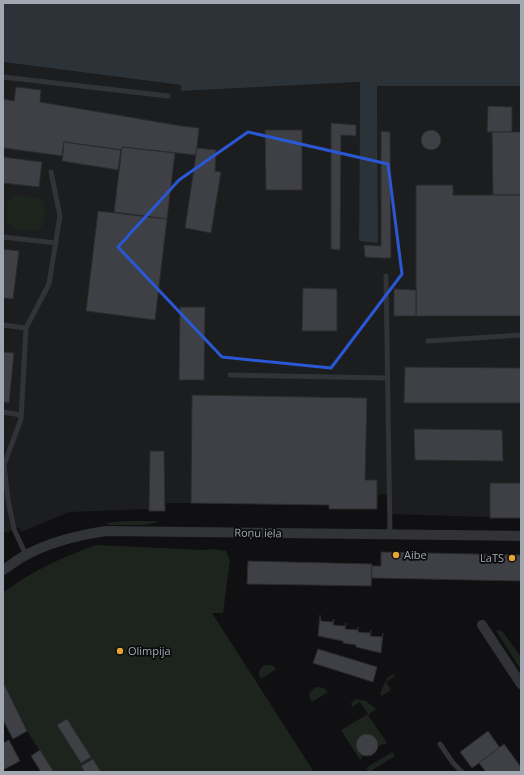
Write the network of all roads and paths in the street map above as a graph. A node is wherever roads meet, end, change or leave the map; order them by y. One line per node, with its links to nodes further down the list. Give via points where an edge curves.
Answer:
1 (3, 77): 2 (lane)
2 (168, 96)
3 (51, 172): 5 (lane, via 60,216)
4 (3, 238): 5 (lane)
5 (56, 243): 8 (lane, via 49,284)
6 (386, 276): 12 (lane)
7 (3, 325): 8 (lane)
8 (26, 328): 14 (lane)
9 (521, 335): 10 (lane)
10 (428, 341)
11 (230, 375): 12 (lane)
12 (388, 378): 15 (lane)
13 (3, 412): 14 (lane)
14 (22, 415): 17 (lane, via 4,465 14,529)
15 (390, 534): 16 (street, Roņu iela); 17 (street, Roņu iela, via 106,531 50,545)
16 (521, 536)
17 (26, 555): 18 (street, Roņu iela)
18 (3, 570)
19 (482, 626): 20 (street)
20 (521, 684)
21 (440, 744): 22 (lane)
22 (462, 772)

